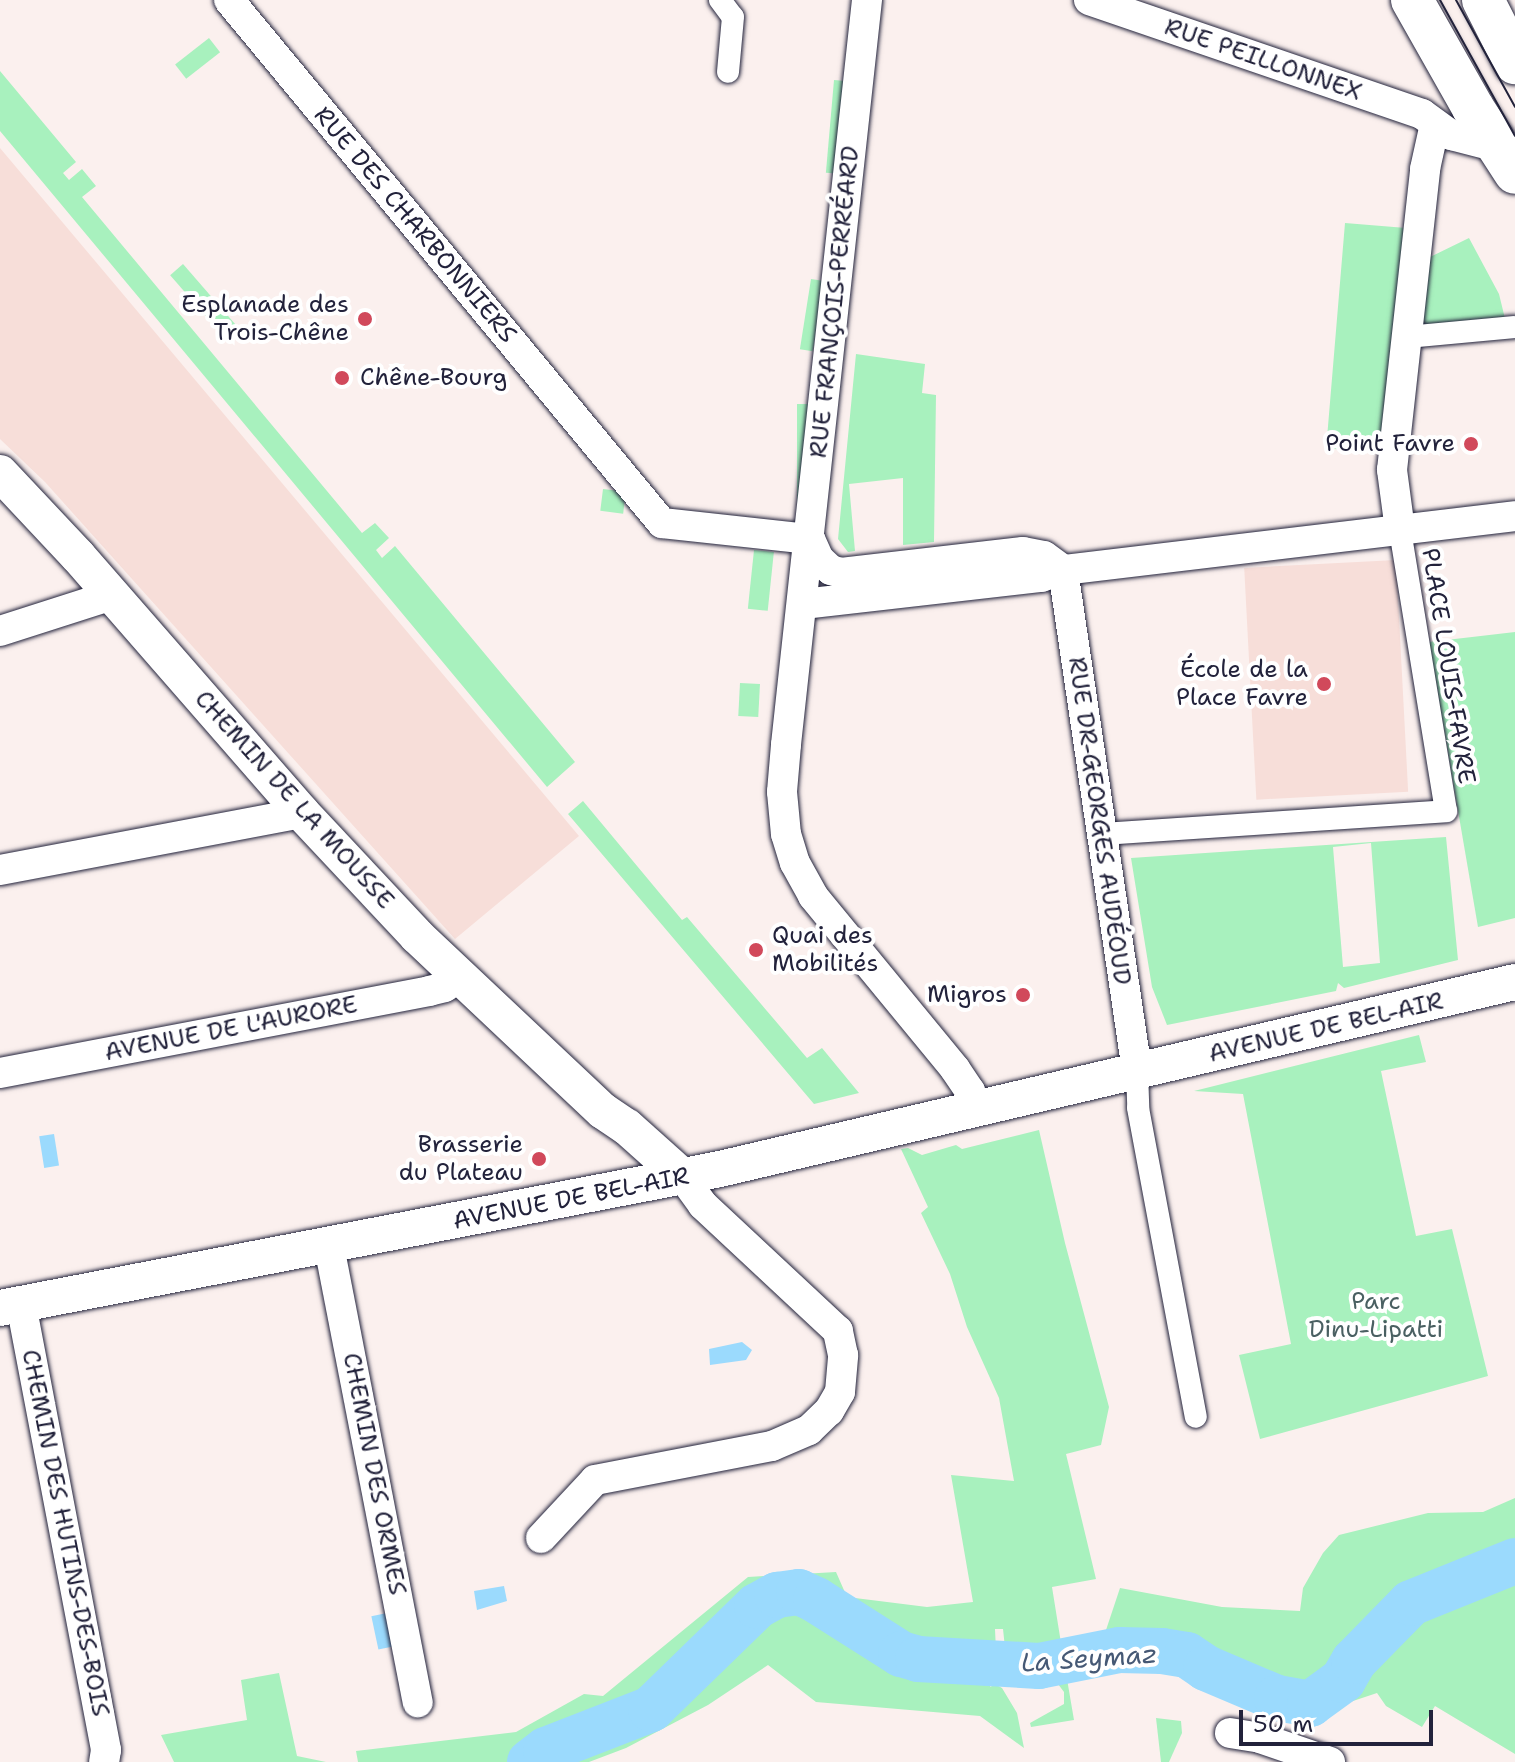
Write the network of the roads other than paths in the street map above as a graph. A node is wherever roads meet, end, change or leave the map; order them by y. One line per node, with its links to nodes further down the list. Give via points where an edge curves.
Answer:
1 (229, 0): 16 (street, RUE DES CHARBONNIERS, via 662,523)
2 (720, 0): 8 (street, via 733,17)
3 (867, 0): 16 (street, RUE FRANÇOIS-PERRÉARD)
4 (1089, 0): 9 (street, RUE PEILLONNEX, via 1422,114)
5 (1412, 0): 10 (main road)
6 (1483, 0): 7 (main road)
7 (1515, 63)
8 (728, 72)
9 (1435, 124): 10 (street, RUE PEILLONNEX); 12 (street, via 1425,169)
10 (1506, 160)
11 (1515, 327): 12 (street)
12 (1407, 337): 15 (street, via 1392,470)
13 (0, 473): 18 (street, CHEMIN DE LA MOUSSE)
14 (1515, 516): 15 (street)
15 (1400, 530): 17 (street); 22 (street, PLACE LOUIS-FAVRE, via 1446,811)
16 (810, 539): 17 (street, via 819,559 841,573 1023,552 1044,556); 19 (street, RUE FRANÇOIS-PERRÉARD)
17 (1063, 570): 19 (street, via 1041,577); 22 (street, RUE DR-GEORGES AUDÉOUD)
18 (112, 595): 20 (street); 21 (street, CHEMIN DE LA MOUSSE)
19 (803, 604): 28 (street, RUE FRANÇOIS-PERRÉARD, via 782,792 795,863 829,917 955,1069 970,1091)
20 (0, 631)
21 (302, 813): 23 (street); 24 (street, CHEMIN DE LA MOUSSE)
22 (1102, 834): 26 (street, RUE DR-GEORGES AUDÉOUD)
23 (0, 870)
24 (458, 977): 27 (street, AVENUE DE L'AURORE, via 429,991); 29 (street, CHEMIN DE LA MOUSSE)
25 (1515, 982): 26 (street, AVENUE DE BEL-AIR)
26 (1137, 1071): 28 (street, AVENUE DE BEL-AIR); 34 (street, via 1138,1108)
27 (0, 1073)
28 (972, 1107): 30 (street, AVENUE DE BEL-AIR)
29 (603, 1111): 30 (street, CHEMIN DE LA MOUSSE); 31 (street, CHEMIN DE LA MOUSSE, via 620,1136)
30 (683, 1177): 31 (street, AVENUE DE BEL-AIR); 35 (street, via 703,1205 838,1331 843,1355 840,1392 809,1430 772,1446 595,1480)
31 (635, 1187): 32 (street, AVENUE DE BEL-AIR)
32 (329, 1246): 33 (street, AVENUE DE BEL-AIR); 36 (street, CHEMIN DES ORMES)
33 (11, 1306): 38 (street, CHEMIN DES HUTINS-DES-BOIS, via 106,1750)
34 (1196, 1417)
35 (541, 1538)
36 (418, 1702)
37 (1230, 1733): 39 (street)
38 (104, 1762)
39 (1330, 1762)

